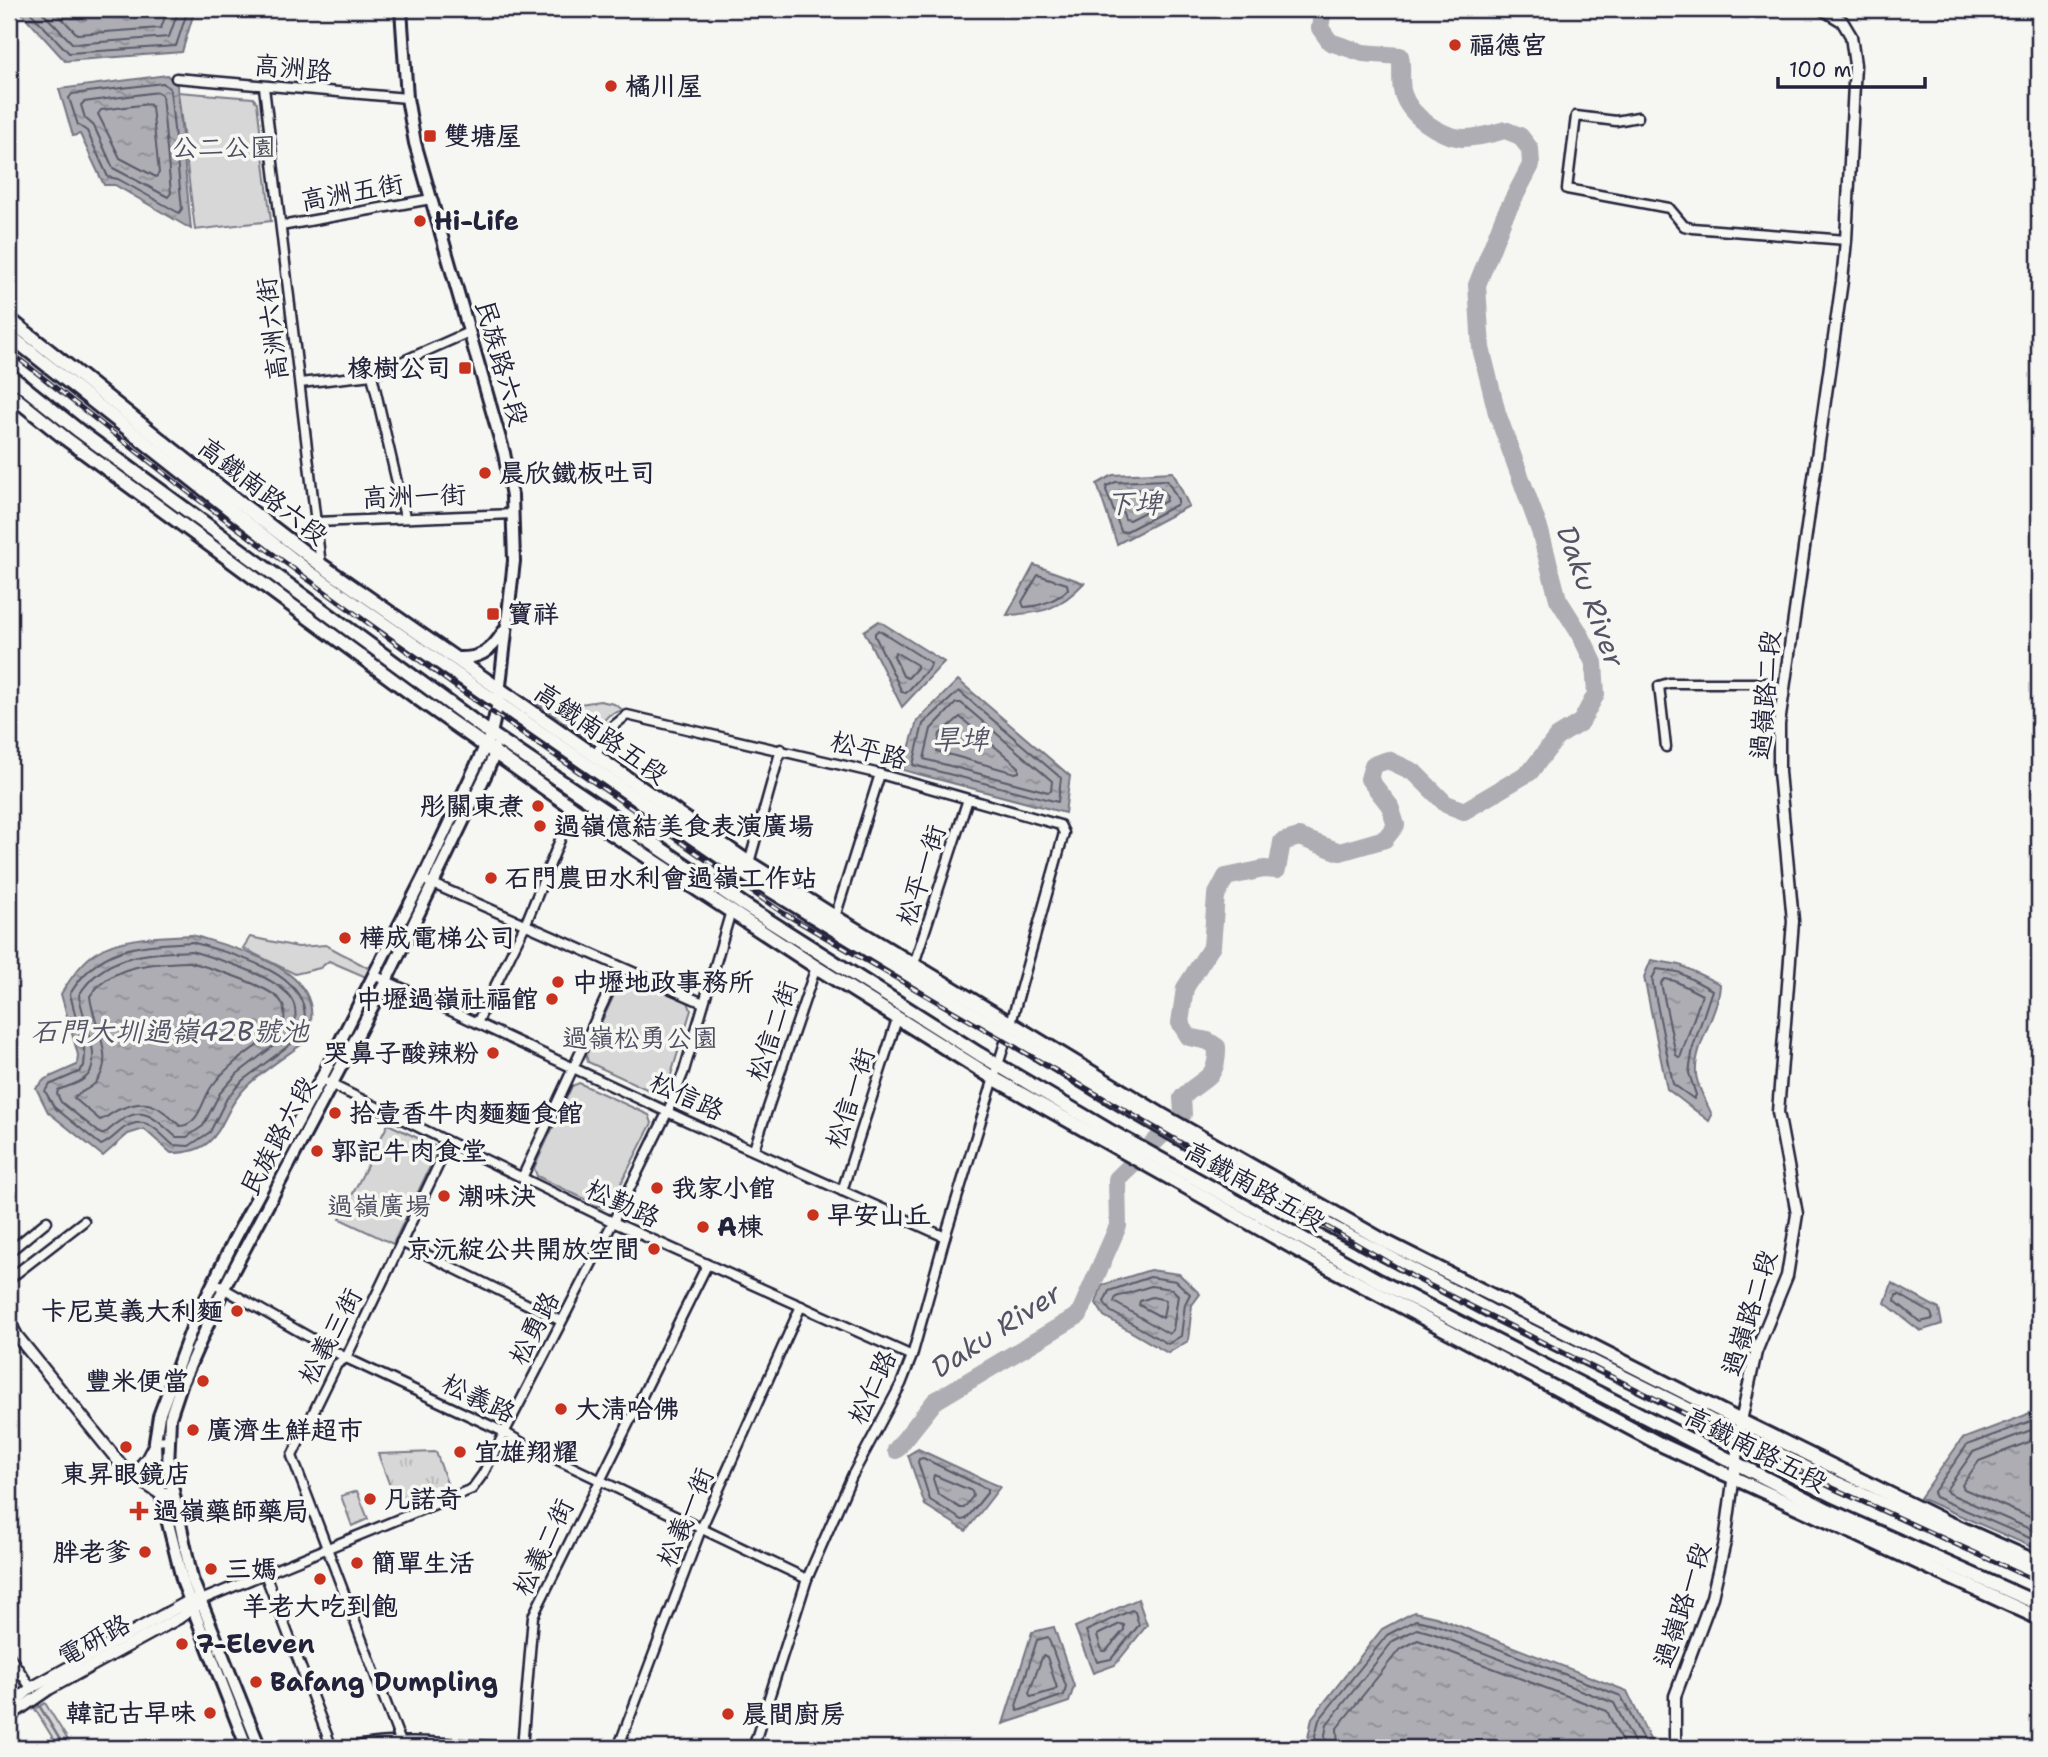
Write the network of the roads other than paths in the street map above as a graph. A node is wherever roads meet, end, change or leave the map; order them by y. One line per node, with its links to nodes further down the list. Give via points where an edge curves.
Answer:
1 (401, 9): 5 (main road, 民族路六段)
2 (1822, 9): 9 (street, 過嶺路二段, via 1842,21 1851,36 1855,65)
3 (176, 78): 4 (street, 高洲路)
4 (264, 87): 5 (street, 高洲路); 8 (street, 高洲六街)
5 (407, 98): 7 (main road, 民族路六段)
6 (1638, 117): 9 (street, via 1616,121 1576,116 1567,189 1669,208 1684,226 1692,228)
7 (431, 199): 8 (street, 高洲五街); 11 (main road, 民族路六段)
8 (281, 226): 16 (street, 高洲六街)
9 (1846, 240): 28 (street, 過嶺路二段)
10 (9, 319): 17 (main road, 高鐵南路六段)
11 (469, 332): 15 (street); 21 (main road, 民族路六段, via 504,453)
12 (9, 335): 13 (main road, 高鐵南路六段)
13 (45, 365): 17 (main road); 29 (main road, 高鐵南路六段, via 309,572)
14 (9, 375): 20 (main road)
15 (372, 375): 16 (street); 22 (street)
16 (300, 383): 23 (street, 高洲六街)
17 (99, 392): 24 (main road, 高鐵南路六段)
18 (9, 393): 19 (main road)
19 (33, 413): 20 (main road); 33 (main road)
20 (79, 431): 30 (main road)
21 (513, 514): 22 (street, 高洲一街); 25 (main road, 民族路六段, via 514,561)
22 (405, 517): 23 (street, 高洲一街)
23 (316, 522): 24 (street, 高洲六街)
24 (321, 565): 26 (main road, 高鐵南路六段)
25 (506, 626): 26 (main road, via 489,651 471,659); 27 (main road, 民族路六段)
26 (456, 658): 27 (main road, 高鐵南路六段)
27 (498, 688): 29 (main road, 民族路六段); 34 (main road, 高鐵南路五段)
28 (1782, 696): 31 (street, via 1767,683 1659,686); 82 (street, 過嶺路二段, via 1779,772 1793,921 1778,1112 1797,1214 1787,1276 1756,1352)
29 (498, 703): 30 (main road, 民族路六段); 52 (main road, 高鐵南路五段, via 751,878)
30 (491, 734): 33 (main road, 民族路六段); 53 (main road, 高鐵南路五段, via 744,905)
31 (1666, 747)
32 (781, 749): 34 (street, 松平路, via 627,715 612,727); 35 (street, 松平路); 38 (street)
33 (490, 750): 37 (main road, 高鐵南路五段); 39 (main road, 民族路六段); 40 (main road, 民族路六段)
34 (594, 757): 38 (main road, 高鐵南路五段)
35 (880, 774): 36 (street, 松平路); 42 (street)
36 (968, 799): 44 (street, 松平一街); 52 (street, 松平路, via 1059,825 1064,832)
37 (573, 808): 41 (main road, 高鐵南路五段); 43 (street)
38 (749, 863): 42 (main road, 高鐵南路五段)
39 (422, 879): 40 (street); 47 (main road, 民族路六段)
40 (434, 884): 43 (street); 48 (main road, 民族路六段)
41 (731, 911): 46 (main road, 高鐵南路五段); 49 (street, 松勇路)
42 (835, 917): 44 (main road, 高鐵南路五段)
43 (526, 923): 45 (street); 51 (street)
44 (914, 964): 52 (main road, 高鐵南路五段)
45 (620, 967): 49 (street); 54 (street)
46 (816, 967): 50 (main road, 高鐵南路五段); 59 (street, 松信二街)
47 (374, 975): 48 (street, 松信路); 56 (main road, 民族路六段)
48 (386, 981): 51 (street, 松信路); 56 (main road, 民族路六段)
49 (703, 1003): 57 (street, 松勇路)
50 (897, 1019): 55 (main road, 高鐵南路五段); 61 (street, 松信一街)
51 (477, 1023): 54 (street, 松信路)
52 (1010, 1029): 53 (street, 松仁路); 65 (main road, 高鐵南路五段); 67 (main road, 高鐵南路五段)
53 (999, 1065): 55 (street, 松仁路); 73 (main road, 高鐵南路五段)
54 (573, 1066): 57 (street, 松信路); 60 (street)
55 (995, 1079): 66 (street, 松仁路); 71 (main road, 高鐵南路五段)
56 (326, 1082): 58 (street, 松勤路); 74 (main road, 民族路六段)
57 (668, 1111): 59 (street, 松信路); 64 (street, 松勇路)
58 (450, 1143): 60 (street, 松勤路); 68 (street, 松義三街)
59 (754, 1149): 61 (street, 松信路)
60 (522, 1178): 64 (street, 松勤路)
61 (842, 1191): 66 (street, 松信路)
62 (47, 1221): 69 (street)
63 (84, 1221): 72 (street)
64 (613, 1222): 70 (street, 松勤路); 78 (street, 松勇路)
65 (1327, 1223): 67 (main road); 79 (main road, 高鐵南路五段)
66 (945, 1237): 80 (street, 松仁路)
67 (1384, 1241): 76 (main road, 高鐵南路五段)
68 (401, 1242): 78 (street); 81 (street, 松義三街)
69 (9, 1252)
70 (707, 1265): 75 (street, 松勤路); 89 (street, 松義二街)
71 (1326, 1266): 73 (main road); 88 (main road, 高鐵南路五段)
72 (9, 1279)
73 (1379, 1281): 86 (main road, 高鐵南路五段)
74 (219, 1285): 81 (street, 松義路); 84 (main road, 民族路六段, via 174,1405); 85 (main road, 民族路六段, via 193,1325 166,1392)
75 (801, 1306): 80 (street, 松勤路); 92 (street, 松義一街)
76 (1535, 1319): 79 (main road); 82 (main road, 高鐵南路五段)
77 (9, 1321): 87 (street)
78 (561, 1321): 83 (street, 松勇路)
79 (1580, 1354): 82 (main road, 高鐵南路五段)
80 (912, 1356): 97 (street, 松仁路)
81 (346, 1359): 83 (street, 松義路); 93 (street, 松義三街, via 337,1364 292,1456)
82 (1740, 1427): 86 (street, 過嶺路一段); 94 (main road, 高鐵南路五段); 96 (main road, 高鐵南路五段, via 1837,1483)
83 (504, 1432): 89 (street, 松義路); 93 (street, 松勇路, via 471,1489)
84 (168, 1440): 85 (street); 91 (main road, 民族路六段)
85 (155, 1441): 87 (street, via 135,1471); 90 (main road, 民族路六段)
86 (1736, 1465): 88 (street, 過嶺路一段); 99 (main road, 高鐵南路五段)
87 (127, 1472): 90 (street)
88 (1734, 1479): 100 (main road, 高鐵南路五段); 114 (street, 過嶺路一段, via 1712,1597 1675,1696)
89 (599, 1480): 92 (street, 松義路); 111 (street, 松義二街, via 533,1616)
90 (159, 1493): 91 (street); 98 (main road, 民族路六段)
91 (172, 1493): 98 (main road, 民族路六段)
92 (701, 1528): 97 (street, 松義路); 112 (street, 松義一街)
93 (328, 1548): 95 (street, 松勇路); 105 (street, 松義三街)
94 (2039, 1563)
95 (265, 1574): 98 (street, 松勇路); 108 (street)
96 (2039, 1575)
97 (807, 1578): 113 (street, 松仁路)
98 (194, 1604): 102 (street); 104 (street, 電研路, via 50,1689); 106 (main road); 107 (main road)
99 (2039, 1604)
100 (2039, 1618)
101 (9, 1655): 102 (street)
102 (31, 1688): 103 (street)
103 (9, 1707)
104 (9, 1719)
105 (402, 1745): 109 (street); 110 (street)
106 (247, 1748)
107 (260, 1748)
108 (332, 1748)
109 (349, 1748)
110 (514, 1748)
111 (523, 1748)
112 (618, 1748)
113 (752, 1748)
114 (1675, 1748)

